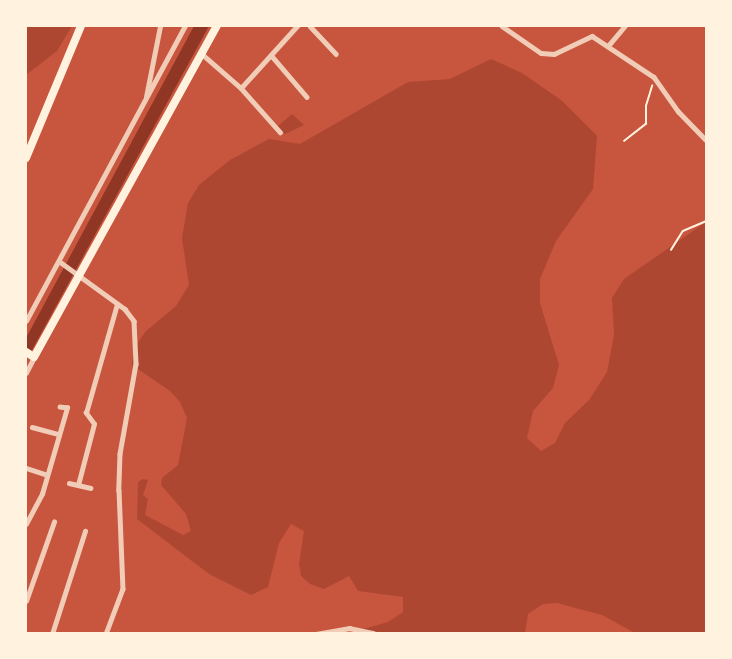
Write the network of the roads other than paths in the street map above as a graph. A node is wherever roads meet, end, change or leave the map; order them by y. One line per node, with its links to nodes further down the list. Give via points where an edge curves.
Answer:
1 (81, 26): 20 (main road)
2 (160, 26): 17 (street)
3 (185, 26): 17 (street)
4 (216, 26): 12 (main road)
5 (297, 26): 14 (street)
6 (310, 26): 13 (street)
7 (502, 26): 10 (street)
8 (516, 26): 10 (street)
9 (625, 26): 11 (street)
10 (512, 33): 11 (street, via 541,53 554,54 585,37)
11 (608, 46): 19 (street, via 654,77 678,111)
12 (202, 54): 15 (street); 22 (main road)
13 (336, 54)
14 (271, 55): 15 (street); 16 (street)
15 (241, 88): 18 (street)
16 (307, 97)
17 (144, 102): 21 (street)
18 (280, 132)
19 (706, 140)
20 (26, 158)
21 (59, 261): 22 (street); 24 (street)
22 (78, 273): 23 (street); 25 (main road)
23 (117, 303): 33 (street, via 86,413 94,424); 42 (street, via 134,321 136,364 120,454 123,589)
24 (26, 321)
25 (30, 355): 26 (street)
26 (26, 373)
27 (60, 407): 29 (street, via 67,408)
28 (32, 427): 29 (street)
29 (59, 434): 31 (street)
30 (26, 468): 31 (street)
31 (47, 475): 36 (street)
32 (69, 483): 33 (street)
33 (78, 485): 34 (street)
34 (90, 488)
35 (54, 522): 39 (street)
36 (26, 524)
37 (85, 531): 41 (street)
38 (26, 578): 39 (street)
39 (33, 582): 40 (street)
40 (26, 601)
41 (52, 633)
42 (106, 633)
43 (268, 633): 44 (street)
44 (304, 633)
45 (316, 633): 46 (street, via 349,628)
46 (373, 633)

